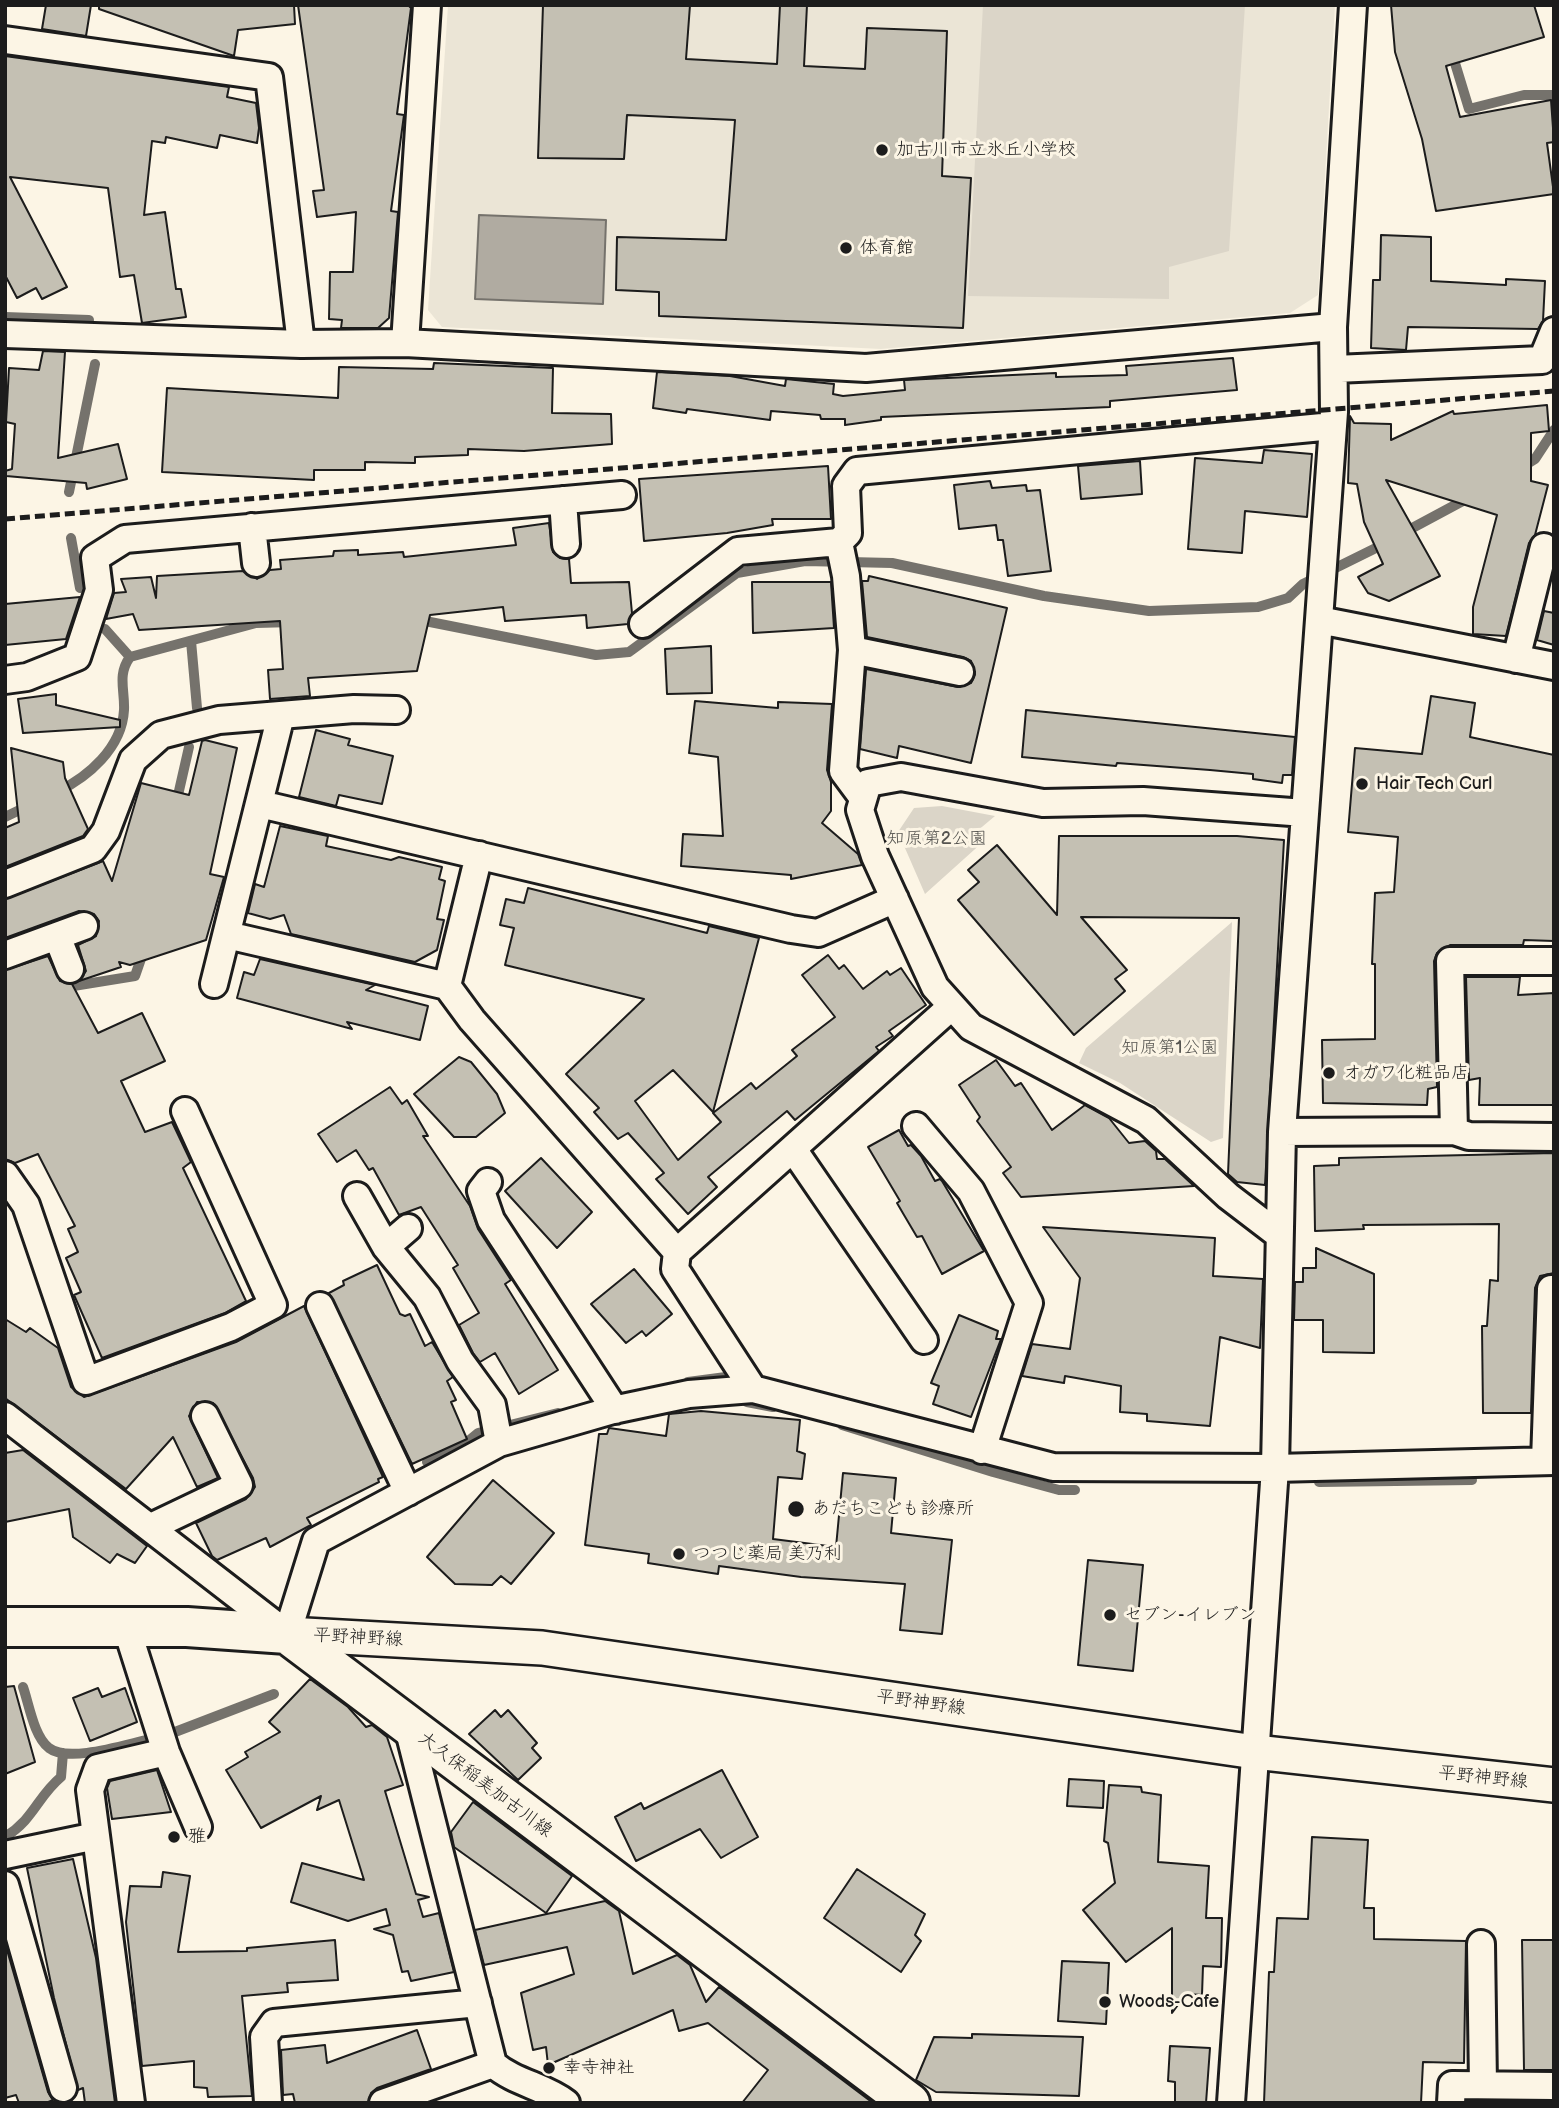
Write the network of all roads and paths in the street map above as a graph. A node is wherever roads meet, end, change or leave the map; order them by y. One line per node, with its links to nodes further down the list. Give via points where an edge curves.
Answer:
1 (426, 5): 7 (street)
2 (1353, 5): 4 (street)
3 (5, 40): 8 (street, via 269,76)
4 (1333, 327): 7 (street, via 866,368); 9 (street)
5 (1554, 331): 9 (street, via 1542,360)
6 (5, 334): 8 (street)
7 (405, 343): 8 (street)
8 (301, 344)
9 (1335, 369): 10 (street)
10 (1333, 426): 14 (street, via 857,471 846,486 848,533); 18 (street)
11 (622, 495): 12 (street)
12 (563, 500): 13 (street); 15 (street)
13 (252, 527): 17 (street); 24 (street, via 125,539 95,558 99,590 77,657 27,677)
14 (839, 542): 19 (street, via 738,551); 20 (street)
15 (566, 544)
16 (1544, 547): 21 (street)
17 (256, 563)
18 (1319, 620): 21 (street); 29 (street)
19 (643, 624)
20 (852, 650): 23 (street); 27 (street, via 843,771)
21 (1516, 659): 22 (street)
22 (1554, 666)
23 (960, 672)
24 (5, 680)
25 (396, 710): 26 (street)
26 (281, 715): 28 (street); 31 (street, via 219,720 162,735 132,760 106,831 93,849)
27 (863, 798): 29 (street, via 867,783 901,777 1043,803 1143,801); 32 (street, via 860,810)
28 (260, 804): 30 (street); 34 (street)
29 (1305, 813): 45 (street)
30 (479, 855): 32 (street, via 818,933); 40 (street)
31 (5, 884)
32 (895, 899): 41 (street, via 935,987)
33 (83, 926): 35 (street)
34 (227, 935): 39 (street); 40 (street)
35 (57, 936): 36 (street); 38 (street)
36 (5, 955)
37 (1554, 961): 44 (street, via 1450,961)
38 (70, 969)
39 (214, 984)
40 (447, 986): 54 (street)
41 (952, 1006): 47 (street); 52 (street, via 971,1027 1146,1120 1228,1196)
42 (184, 1111): 48 (street, via 273,1305 231,1327 86,1381 26,1205)
43 (916, 1126): 63 (street, via 971,1191 1029,1303)
44 (1454, 1131): 45 (street); 46 (street, via 1469,1136)
45 (1282, 1132): 52 (street)
46 (1554, 1136)
47 (793, 1149): 54 (street); 57 (street)
48 (5, 1175)
49 (488, 1181): 59 (street, via 481,1191 491,1220)
50 (358, 1196): 53 (street)
51 (408, 1228): 53 (street)
52 (1279, 1235): 65 (street)
53 (386, 1247): 62 (street, via 427,1297 460,1361 492,1405)
54 (677, 1252): 58 (street, via 675,1269)
55 (1554, 1289): 64 (street)
56 (320, 1306): 66 (street)
57 (924, 1340)
58 (753, 1389): 59 (street, via 689,1394); 63 (street)
59 (615, 1410): 62 (street)
60 (5, 1416): 67 (street)
61 (205, 1416): 67 (street, via 239,1485)
62 (497, 1432): 66 (street)
63 (982, 1450): 65 (street, via 1053,1467)
64 (1549, 1461): 65 (street)
65 (1275, 1468): 73 (street)
66 (408, 1492): 70 (street, via 316,1541)
67 (151, 1527): 70 (street)
68 (126, 1626): 69 (main road); 70 (main road); 72 (street)
69 (5, 1627)
70 (287, 1634): 71 (main road, 大久保稲美加古川線); 73 (street, 平野神野線, via 542,1648)
71 (408, 1727): 80 (street); 89 (main road, 大久保稲美加古川線)
72 (166, 1752): 75 (street); 76 (street, via 98,1768 90,1790)
73 (1255, 1752): 74 (street, 平野神野線); 90 (street)
74 (1554, 1785)
75 (198, 1827)
76 (96, 1836): 77 (street); 85 (street)
77 (5, 1856)
78 (5, 1885): 84 (street)
79 (1481, 1944): 82 (street)
80 (478, 2003): 81 (street); 86 (street, via 274,2023 264,2038)
81 (493, 2064): 87 (street); 88 (street, via 513,2079 557,2095)
82 (1483, 2085): 83 (street); 91 (street, via 1452,2085)
83 (1554, 2086)
84 (63, 2088)
85 (131, 2103)
86 (268, 2103)
87 (383, 2103)
88 (566, 2103)
89 (910, 2103)
90 (1231, 2103)
91 (1451, 2103)

